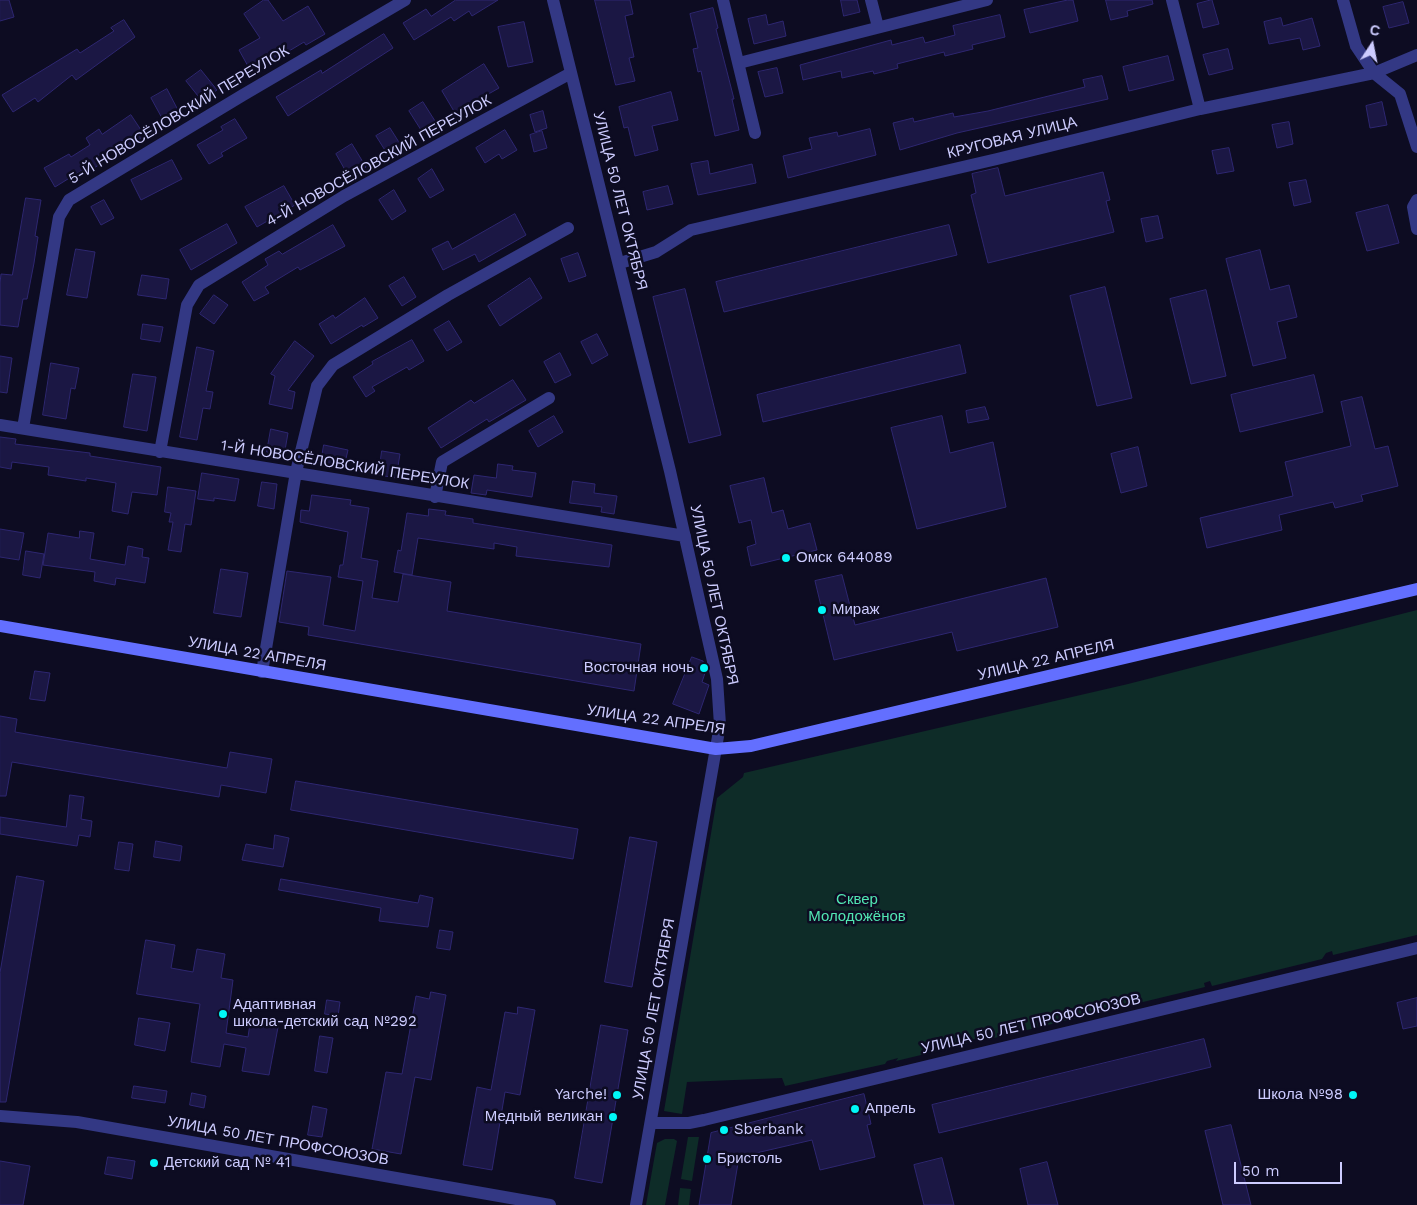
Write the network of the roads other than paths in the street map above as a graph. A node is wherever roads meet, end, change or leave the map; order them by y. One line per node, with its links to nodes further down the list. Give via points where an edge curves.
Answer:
1 (405, 0): 22 (street, 5-Й НОВОСЁЛОВСКИЙ ПЕРЕУЛОК, via 69,200 59,216)
2 (553, 0): 11 (street, УЛИЦА 50 ЛЕТ ОКТЯБРЯ)
3 (723, 0): 10 (street)
4 (871, 0): 8 (street)
5 (987, 0): 8 (street)
6 (1172, 0): 13 (street)
7 (1344, 0): 12 (street, via 1356,46)
8 (878, 27): 10 (street)
9 (1417, 55): 12 (street, КРУГОВАЯ УЛИЦА)
10 (739, 63): 14 (street)
11 (571, 73): 19 (street, УЛИЦА 50 ЛЕТ ОКТЯБРЯ); 23 (street, 4-Й НОВОСЁЛОВСКИЙ ПЕРЕУЛОК, via 344,196 199,285 187,304)
12 (1374, 73): 13 (street, КРУГОВАЯ УЛИЦА); 15 (street, via 1400,94)
13 (1200, 109): 19 (street, КРУГОВАЯ УЛИЦА, via 691,230 656,252)
14 (755, 133)
15 (1417, 147)
16 (1417, 200): 18 (street, via 1413,207)
17 (568, 228): 24 (street, via 448,295 333,366 317,386)
18 (1417, 229)
19 (620, 264): 26 (street, УЛИЦА 50 ЛЕТ ОКТЯБРЯ)
20 (549, 398): 25 (street, via 442,462)
21 (0, 425): 22 (street, 1-Й НОВОСЁЛОВСКИЙ ПЕРЕУЛОК)
22 (23, 428): 23 (street, 1-Й НОВОСЁЛОВСКИЙ ПЕРЕУЛОК)
23 (160, 452): 24 (street, 1-Й НОВОСЁЛОВСКИЙ ПЕРЕУЛОК)
24 (296, 472): 25 (street, 1-Й НОВОСЁЛОВСКИЙ ПЕРЕУЛОК); 29 (street)
25 (436, 497): 26 (street, 1-Й НОВОСЁЛОВСКИЙ ПЕРЕУЛОК)
26 (685, 536): 30 (street, УЛИЦА 50 ЛЕТ ОКТЯБРЯ, via 717,679 720,725)
27 (1417, 589): 30 (main road, УЛИЦА 22 АПРЕЛЯ, via 751,746)
28 (0, 626): 29 (main road, УЛИЦА 22 АПРЕЛЯ)
29 (262, 672): 30 (main road, УЛИЦА 22 АПРЕЛЯ)
30 (716, 748): 33 (street, УЛИЦА 50 ЛЕТ ОКТЯБРЯ)
31 (1417, 948): 33 (street, УЛИЦА 50 ЛЕТ ПРОФСОЮЗОВ, via 704,1120)
32 (0, 1116): 34 (street, УЛИЦА 50 ЛЕТ ПРОФСОЮЗОВ, via 77,1122)
33 (651, 1123): 35 (street, УЛИЦА 50 ЛЕТ ОКТЯБРЯ)
34 (550, 1205)
35 (636, 1205)

